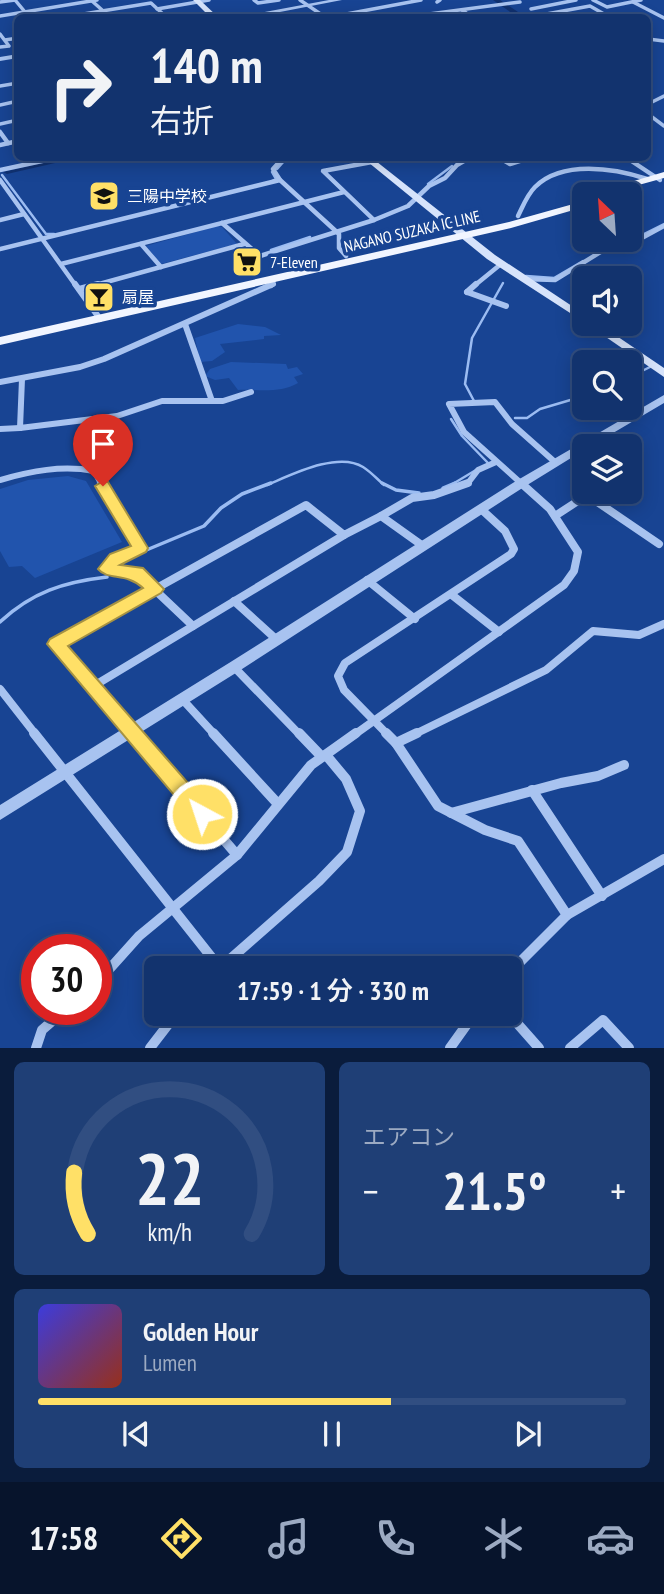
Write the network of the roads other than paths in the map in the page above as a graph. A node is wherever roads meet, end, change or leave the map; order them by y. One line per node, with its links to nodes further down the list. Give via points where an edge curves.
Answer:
1 (15, 0): 17 (street); 25 (street)
2 (63, 0): 18 (street)
3 (95, 0): 18 (street); 24 (street)
4 (209, 0): 13 (street)
5 (254, 0): 6 (street)
6 (279, 0)
7 (300, 0): 19 (street)
8 (339, 0): 19 (street)
9 (421, 0): 20 (street)
10 (576, 0): 23 (street)
11 (603, 0): 15 (street)
12 (641, 0): 16 (street)
13 (197, 1): 21 (street); 29 (main road)
14 (519, 1): 22 (street); 23 (street)
15 (594, 1): 16 (street, via 607,7)
16 (631, 1): 40 (street)
17 (0, 2)
18 (67, 5): 25 (street)
19 (308, 5): 30 (street); 31 (street)
20 (396, 6): 32 (street); 33 (street)
21 (157, 9): 24 (street, via 151,3); 28 (street)
22 (461, 9): 34 (street); 35 (street)
23 (531, 9): 36 (street)
24 (103, 11): 26 (street); 27 (street)
25 (25, 12): 39 (street)
26 (84, 14)
27 (106, 14)
28 (163, 14)
29 (211, 14)
30 (265, 14)
31 (320, 14)
32 (349, 14)
33 (410, 14)
34 (427, 14)
35 (468, 14)
36 (540, 14)
37 (552, 14): 38 (street, via 590,6)
38 (605, 14)
39 (0, 16)
40 (664, 18)
41 (0, 34): 43 (street)
42 (14, 39): 43 (street)
43 (5, 40): 44 (street)
44 (9, 46): 45 (street); 46 (street)
45 (0, 47)
46 (14, 52)
47 (0, 132): 49 (street)
48 (14, 142): 49 (street)
49 (8, 143): 50 (street)
50 (0, 145)
51 (42, 161): 57 (street)
52 (280, 161): 60 (street, via 273,169)
53 (366, 161): 61 (street, via 323,172)
54 (371, 161): 64 (main road)
55 (464, 161): 64 (street)
56 (632, 161): 58 (street)
57 (0, 170)
58 (658, 178): 69 (street, via 593,169 562,174 542,181)
59 (0, 180): 62 (street)
60 (279, 180): 66 (street); 76 (street)
61 (344, 192): 66 (street); 71 (street)
62 (9, 193): 63 (street); 68 (street)
63 (0, 195)
64 (416, 200): 71 (street); 75 (main road)
65 (572, 201): 69 (main road, NAGANO SUZAKA IC LINE)
66 (303, 202): 72 (street); 74 (street)
67 (572, 207): 75 (main road, NAGANO SUZAKA IC LINE)
68 (24, 214): 70 (street); 76 (street)
69 (518, 216): 75 (main road, NAGANO SUZAKA IC LINE)
70 (0, 220)
71 (374, 220): 74 (street)
72 (222, 223): 77 (street); 78 (street)
73 (664, 226): 85 (street, via 629,245 607,248 555,280)
74 (336, 231): 78 (street, via 260,256); 80 (street, via 339,248)
75 (459, 233): 80 (main road, NAGANO SUZAKA IC LINE); 82 (main road); 84 (main road, NAGANO SUZAKA IC LINE)
76 (43, 239): 79 (street); 81 (street)
77 (141, 244): 81 (street); 83 (street)
78 (244, 244): 83 (street)
79 (0, 249)
80 (346, 256): 89 (main road, NAGANO SUZAKA IC LINE)
81 (61, 264): 86 (street)
82 (501, 264): 85 (main road); 87 (street, via 468,294)
83 (162, 267): 86 (street)
84 (275, 278): 89 (main road, NAGANO SUZAKA IC LINE); 90 (street, via 272,285)
85 (523, 279): 88 (main road)
86 (79, 289): 89 (street)
87 (506, 306)
88 (572, 311)
89 (98, 315): 91 (main road, NAGANO SUZAKA IC LINE); 93 (main road, NAGANO SUZAKA IC LINE)
90 (185, 324): 96 (street, via 104,359); 100 (street)
91 (0, 333)
92 (612, 336): 94 (main road)
93 (0, 341)
94 (658, 364): 95 (main road)
95 (664, 373)
96 (22, 379): 97 (street); 101 (street)
97 (0, 382)
98 (251, 392): 100 (street)
99 (664, 398): 104 (street)
100 (212, 401): 101 (street, via 162,401 117,416)
101 (20, 428): 102 (street)
102 (0, 429)
103 (496, 461): 104 (street, via 464,432 449,404 495,402 512,424); 106 (street); 108 (street, via 478,470 468,483 412,498)
104 (556, 463): 106 (street)
105 (0, 480): 114 (street, via 56,469 94,471 140,548 116,559 107,569 137,573)
106 (520, 484): 107 (street); 109 (street)
107 (481, 509): 112 (street); 115 (street, via 505,531 514,549)
108 (381, 516): 110 (street); 112 (street)
109 (555, 516): 111 (street, via 587,495); 120 (street, via 578,552 574,571 564,585)
110 (344, 535): 114 (street, via 306,505); 116 (street)
111 (659, 544)
112 (423, 546): 113 (street)
113 (368, 580): 117 (street); 121 (street)
114 (155, 589): 119 (street); 123 (street, via 56,644)
115 (452, 595): 117 (street); 120 (street)
116 (234, 601): 119 (street); 121 (street)
117 (415, 619): 126 (street, via 339,670 344,690)
118 (664, 624): 128 (street, via 639,635 593,631 546,670)
119 (193, 626): 123 (street)
120 (499, 632): 126 (street)
121 (277, 640): 122 (street)
122 (234, 667): 125 (street); 129 (street)
123 (92, 687): 127 (street)
124 (0, 689): 131 (street)
125 (182, 699): 127 (street); 133 (street)
126 (375, 719): 128 (street); 129 (street)
127 (132, 730): 131 (street); 136 (street)
128 (396, 743): 135 (street, via 438,806)
129 (324, 756): 133 (street, via 302,773); 142 (street, via 346,779 360,811 347,852)
130 (624, 765): 132 (street, via 598,776)
131 (67, 773): 134 (street); 139 (street)
132 (532, 790): 135 (street); 138 (street)
133 (278, 804): 136 (street)
134 (0, 813)
135 (450, 813): 140 (street, via 518,841)
136 (237, 855): 139 (street)
137 (664, 859): 138 (street)
138 (602, 896): 140 (street)
139 (171, 909): 141 (street); 144 (street)
140 (567, 915): 143 (street)
141 (210, 956)
142 (234, 956)
143 (522, 960)
144 (112, 966)
145 (45, 1025): 149 (street)
146 (167, 1026): 150 (street)
147 (466, 1026): 151 (street)
148 (520, 1026): 152 (street)
149 (36, 1048)
150 (150, 1048)
151 (450, 1048)
152 (539, 1048)
153 (570, 1048): 154 (street, via 603,1020)
154 (629, 1048)

